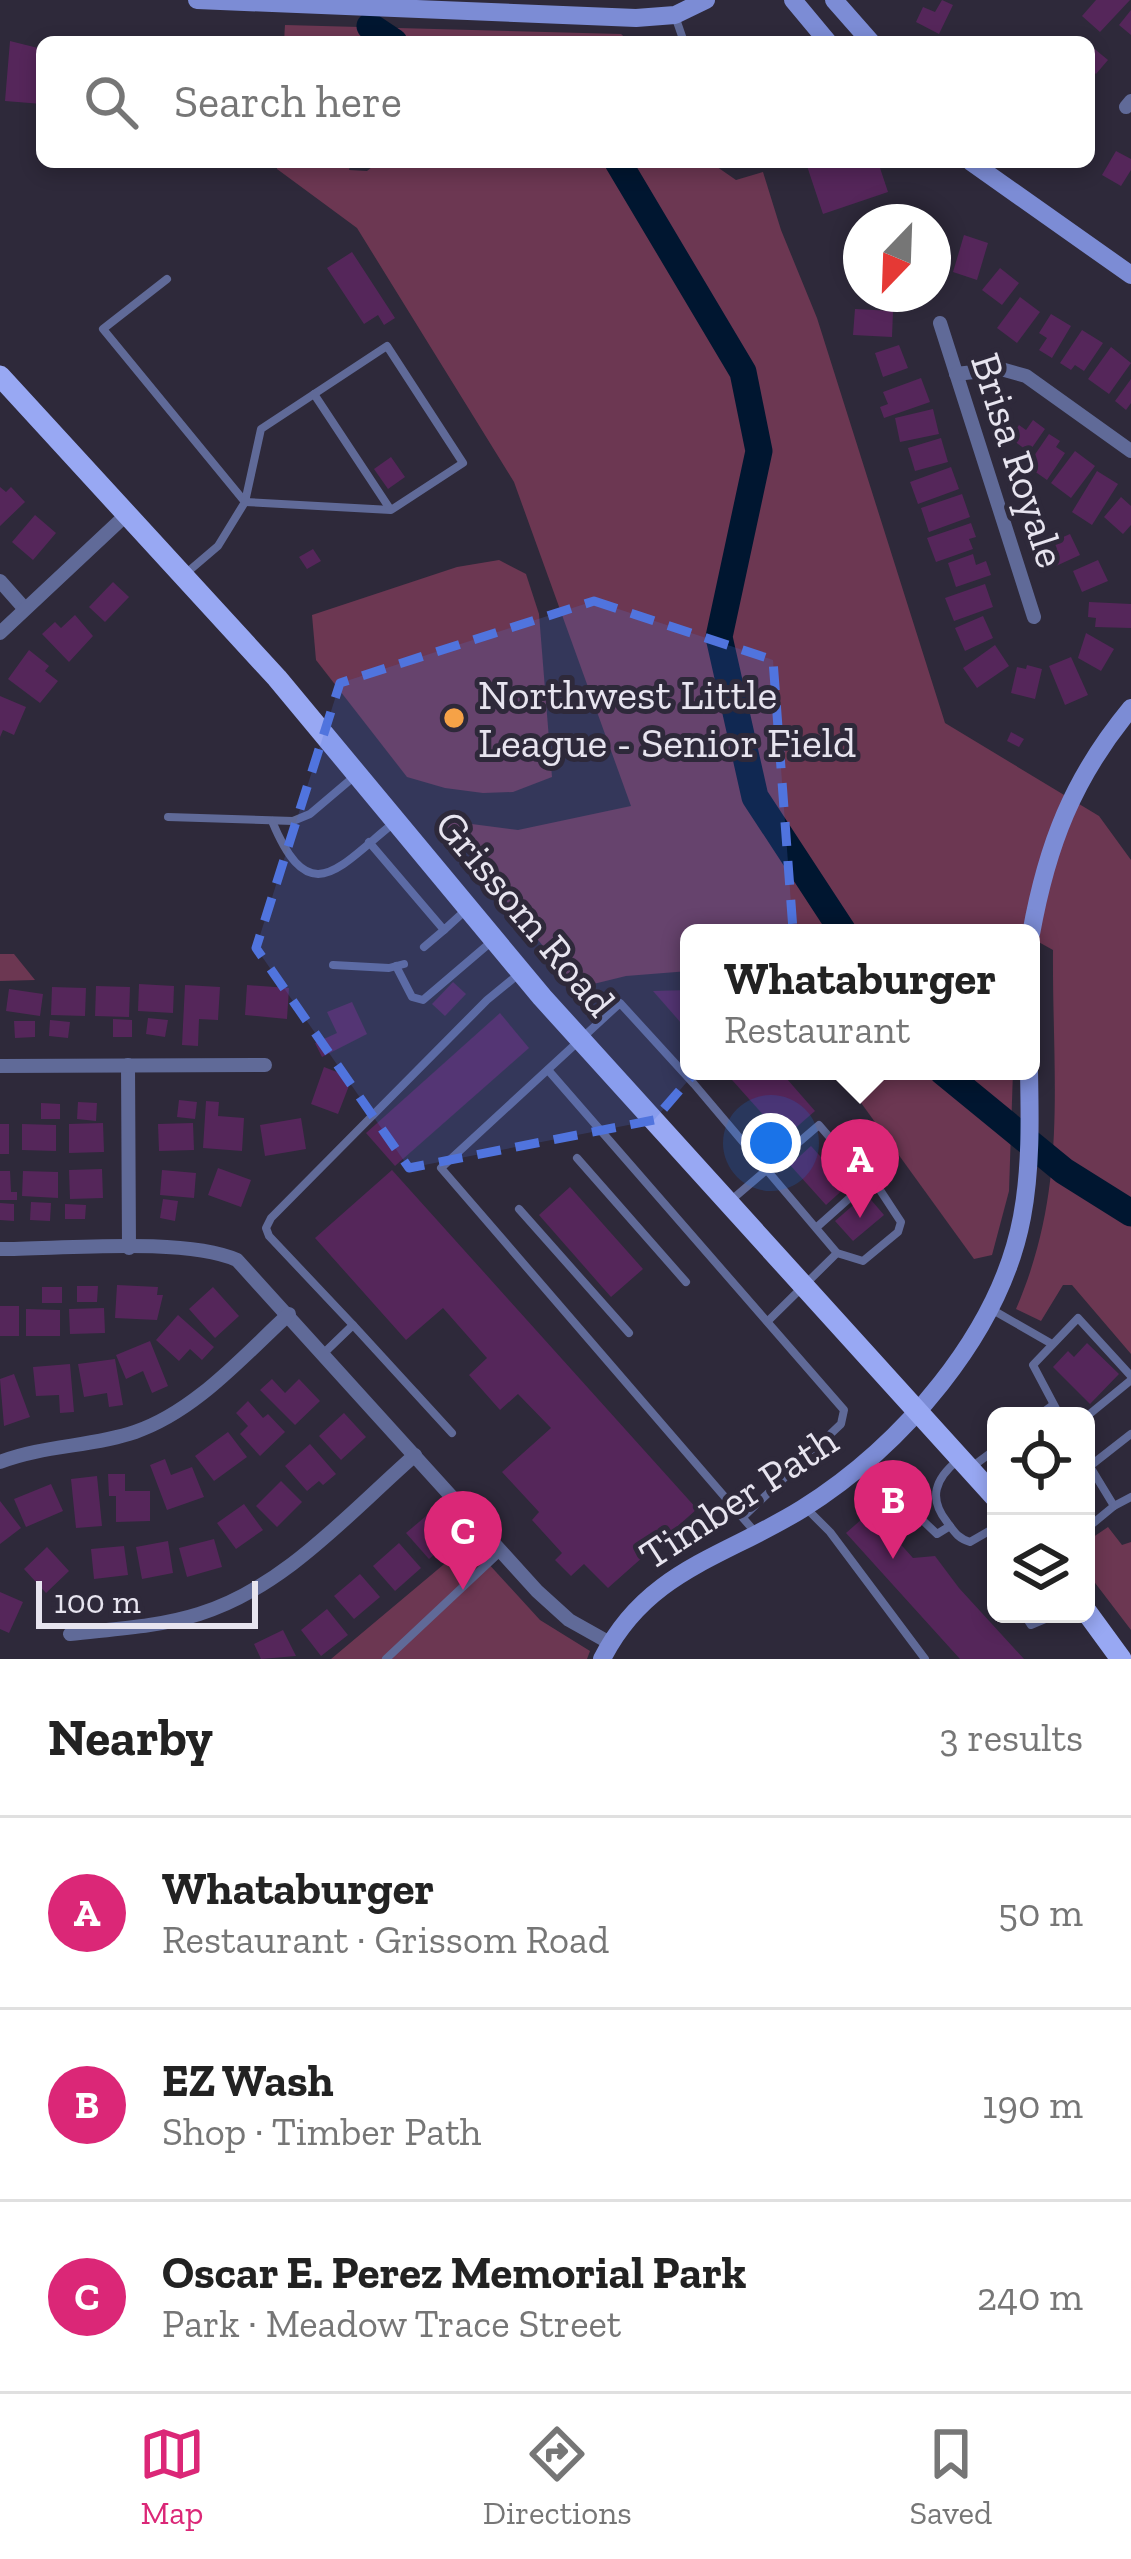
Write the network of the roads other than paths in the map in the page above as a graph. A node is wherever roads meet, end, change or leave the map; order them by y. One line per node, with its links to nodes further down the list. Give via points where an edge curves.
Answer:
1 (197, 0): 5 (street)
2 (706, 0): 5 (street)
3 (793, 0): 6 (street)
4 (834, 0): 7 (street)
5 (666, 11)
6 (823, 36)
7 (867, 36)
8 (987, 168): 9 (street)
9 (1131, 275)
10 (167, 279): 16 (lane, via 103,329)
11 (940, 323): 12 (street, Brisa Royale)
12 (956, 374): 15 (street, via 1001,369 1026,376); 22 (street, Brisa Royale)
13 (0, 376): 18 (main road, Grissom Road)
14 (314, 394): 16 (lane, via 261,430); 17 (lane); 17 (lane, via 387,346 463,463)
15 (1131, 451)
16 (245, 502): 17 (lane); 19 (lane, via 218,546)
17 (391, 510)
18 (127, 514): 19 (main road, Grissom Road); 21 (street)
19 (183, 576): 25 (main road, Grissom Road)
20 (0, 581): 21 (street)
21 (24, 608): 23 (street)
22 (1034, 617)
23 (0, 633)
24 (1131, 708): 31 (street, via 1054,833)
25 (357, 774): 27 (lane, via 310,814); 28 (main road, Grissom Road)
26 (168, 817): 27 (lane)
27 (272, 821): 29 (lane, via 286,856 308,873 334,870)
28 (396, 821): 29 (lane); 30 (main road, Grissom Road)
29 (369, 842): 32 (lane)
30 (468, 908): 32 (lane); 33 (main road, Grissom Road)
31 (1033, 924)
32 (444, 930): 34 (lane)
33 (494, 940): 35 (lane, via 423,1000 412,997 400,965); 36 (main road, Grissom Road)
34 (424, 947)
35 (333, 965)
36 (521, 972): 37 (main road, Grissom Road); 59 (lane, via 266,1228)
37 (580, 1038): 41 (lane); 42 (lane, via 620,1003); 48 (main road, Grissom Road)
38 (265, 1065): 40 (street)
39 (0, 1066): 40 (street)
40 (128, 1066): 51 (street)
41 (548, 1070): 58 (lane); 82 (lane, via 441,1168)
42 (680, 1070)
43 (689, 1080): 46 (lane)
44 (1029, 1080): 56 (street, Timber Path, via 1022,1217)
45 (577, 1158): 54 (lane)
46 (768, 1169): 47 (lane, via 819,1125); 48 (lane); 50 (lane)
47 (871, 1185): 50 (lane); 53 (lane, via 902,1222 898,1232 863,1261)
48 (728, 1203): 55 (main road, Grissom Road)
49 (519, 1209): 60 (lane)
50 (817, 1227): 53 (lane)
51 (129, 1248): 52 (street); 57 (street, via 216,1251 249,1269)
52 (0, 1249)
53 (838, 1253): 55 (lane)
54 (686, 1282)
55 (806, 1285): 58 (lane); 67 (main road, Grissom Road)
56 (989, 1308): 61 (lane); 67 (street, Timber Path)
57 (289, 1314): 62 (street); 73 (street, via 154,1424)
58 (768, 1321): 82 (lane, via 845,1418)
59 (353, 1325): 62 (lane); 68 (lane)
60 (629, 1333)
61 (1052, 1344): 63 (lane, via 1078,1318); 64 (lane, via 1034,1366)
62 (324, 1353): 71 (street)
63 (1131, 1378): 66 (lane)
64 (1053, 1405): 65 (lane)
65 (1050, 1407)
66 (1095, 1409)
67 (917, 1411): 74 (street, Timber Path); 75 (main road, Grissom Road)
68 (452, 1433)
69 (1131, 1434): 72 (lane)
70 (987, 1453): 75 (lane)
71 (415, 1455): 85 (street); 87 (street, via 246,1595 170,1622)
72 (1095, 1458)
73 (0, 1462)
74 (862, 1462): 80 (street, Timber Path); 83 (lane, via 938,1534)
75 (965, 1463): 77 (main road, Grissom Road); 83 (lane, via 941,1474 935,1487 937,1509)
76 (1095, 1475): 79 (lane)
77 (987, 1488)
78 (1131, 1496): 79 (lane)
79 (1114, 1506): 81 (lane)
80 (805, 1507): 82 (street, Timber Path); 90 (lane)
81 (1095, 1522)
82 (749, 1525): 88 (street, Timber Path, via 671,1578)
83 (950, 1526): 84 (lane, via 970,1542)
84 (987, 1532)
85 (502, 1551): 88 (street); 89 (lane)
86 (1095, 1623): 91 (main road)
87 (70, 1634)
88 (606, 1651)
89 (386, 1659)
90 (926, 1659)
91 (1121, 1659)

